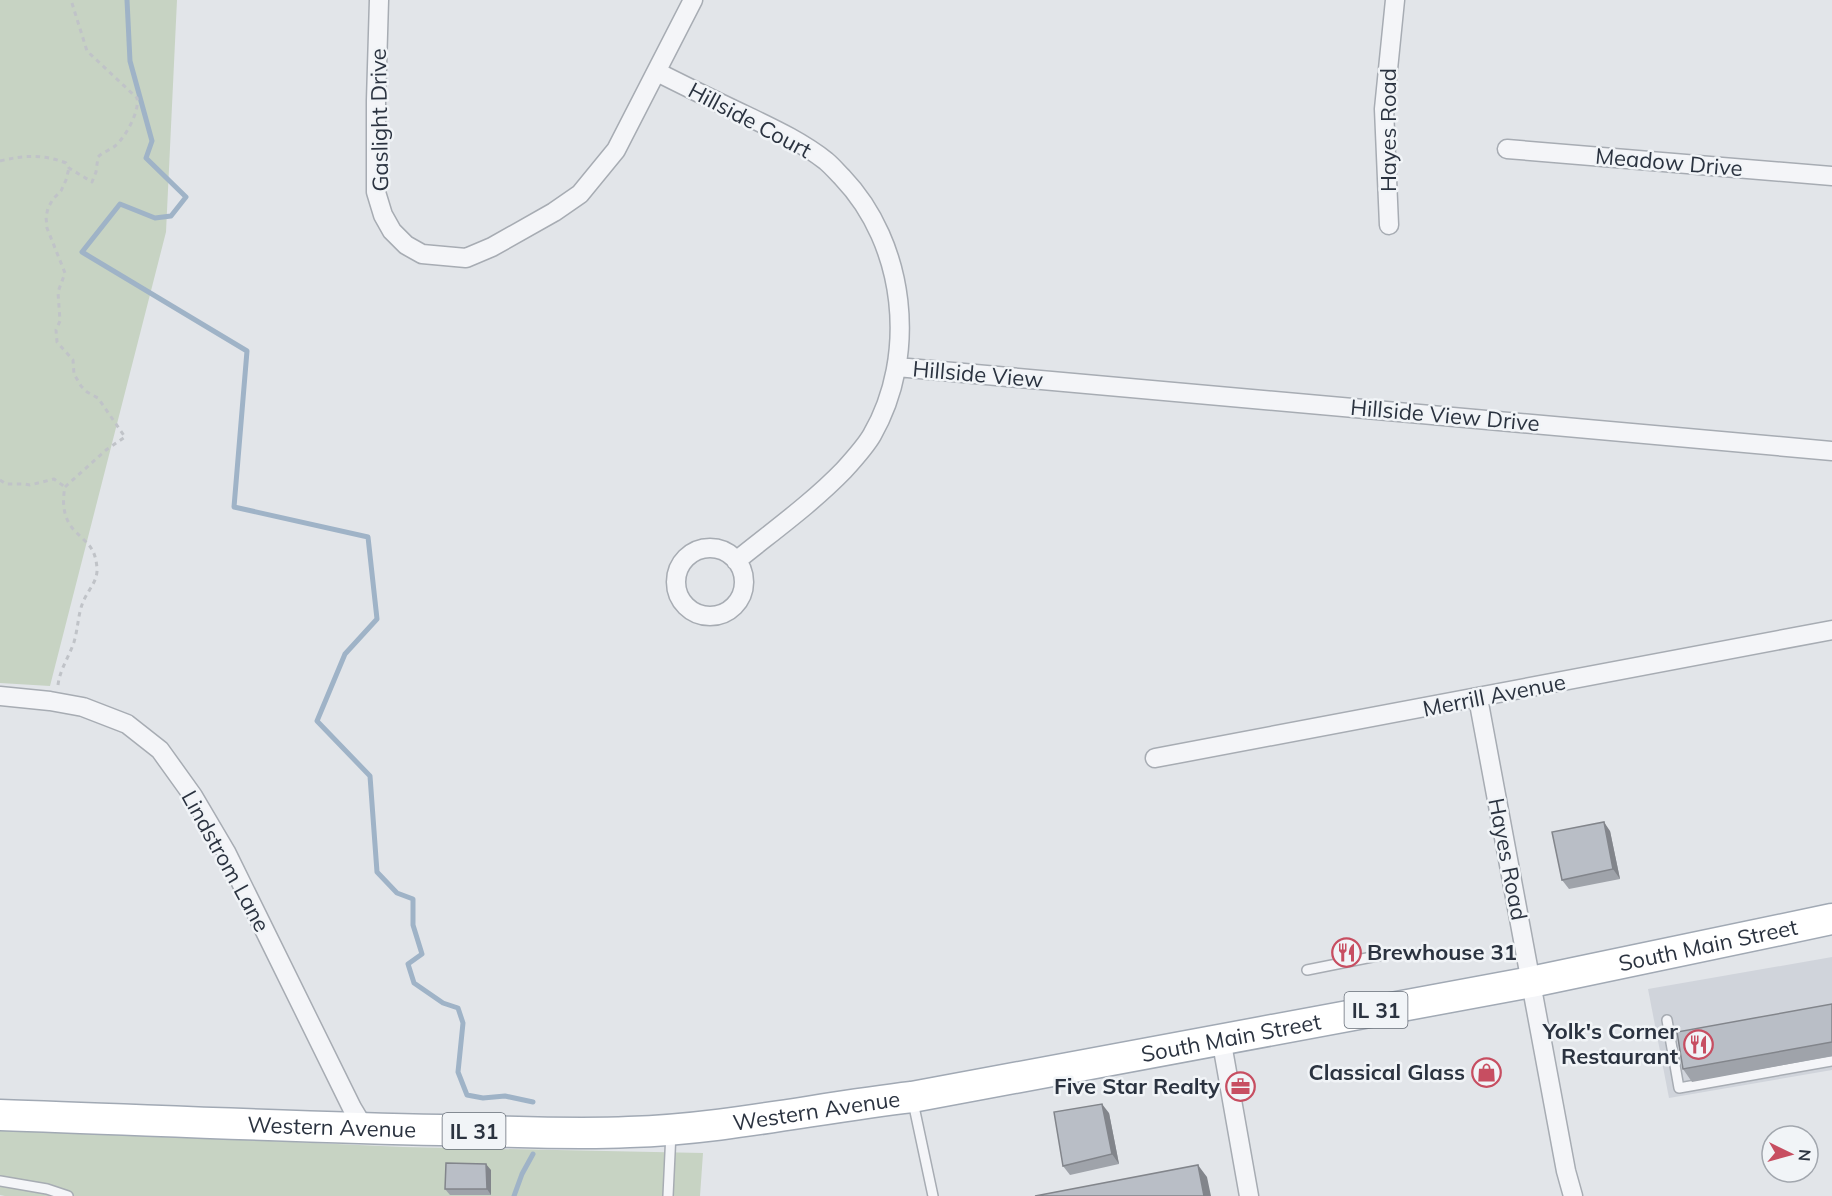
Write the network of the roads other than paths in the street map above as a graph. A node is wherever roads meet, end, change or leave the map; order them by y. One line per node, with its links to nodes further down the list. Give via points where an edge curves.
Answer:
1 (379, 0): 4 (street, Gaslight Drive, via 376,192 392,231 422,254 466,258 492,248 580,194 616,150)
2 (693, 0): 4 (street, Gaslight Drive)
3 (1395, 0): 7 (street, Hayes Road, via 1384,109)
4 (657, 72): 8 (street, Hillside Court, via 785,135 827,162 857,193 879,231 894,272 900,317)
5 (1507, 149): 6 (street, Meadow Drive)
6 (1832, 176)
7 (1389, 225)
8 (897, 366): 9 (street, Hillside View); 11 (street, Hillside Court, via 888,401 872,436 854,459 822,492)
9 (1058, 382): 10 (street, Hillside View Drive)
10 (1832, 451)
11 (736, 561)
12 (1832, 630): 14 (street, Merrill Avenue)
13 (0, 696): 25 (street, Lindstrom Lane, via 83,707 127,724 159,750 193,795 226,852)
14 (1478, 698): 15 (street, Merrill Avenue); 19 (street, Hayes Road)
15 (1155, 758)
16 (1832, 919): 19 (main road, South Main Street / IL 31)
17 (1382, 955): 18 (lane)
18 (1307, 970)
19 (1531, 982): 21 (main road, South Main Street / IL 31); 32 (street, Hayes Road)
20 (1667, 1020): 22 (lane, via 1679,1088)
21 (1221, 1038): 23 (main road, South Main Street / IL 31); 31 (street)
22 (1832, 1061)
23 (912, 1097): 26 (main road, Western Avenue / IL 31); 30 (lane)
24 (0, 1115): 25 (main road, Western Avenue / IL 31)
25 (364, 1128): 26 (main road, Western Avenue / IL 31, via 572,1133)
26 (671, 1130): 29 (lane)
27 (0, 1181): 28 (lane)
28 (68, 1196)
29 (668, 1196)
30 (933, 1196)
31 (1249, 1196)
32 (1573, 1196)

